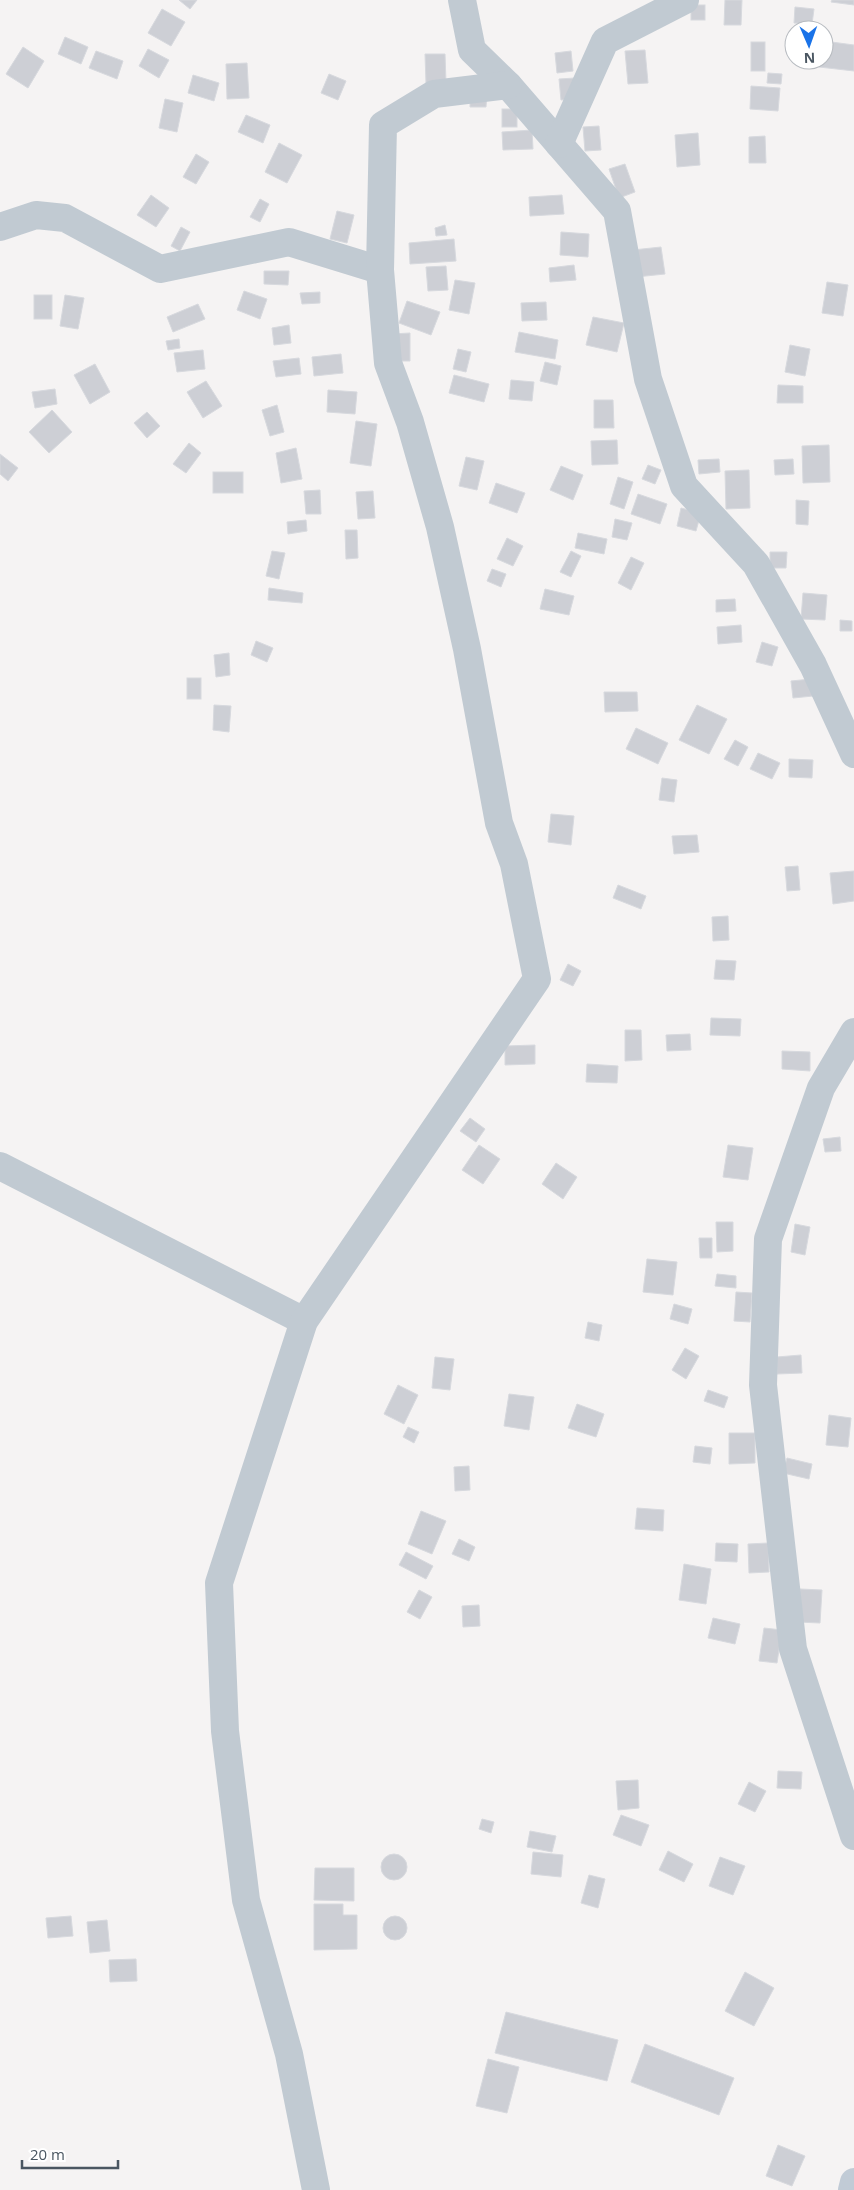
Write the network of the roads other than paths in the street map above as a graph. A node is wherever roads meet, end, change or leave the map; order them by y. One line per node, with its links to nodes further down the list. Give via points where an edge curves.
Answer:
1 (462, 0): 3 (street, via 472,50)
2 (685, 0): 4 (street, via 605,41)
3 (508, 85): 4 (street); 6 (street, via 434,94 383,125)
4 (558, 144): 7 (street, via 617,211 648,379 684,486 756,564 813,665)
5 (0, 227): 6 (street, via 36,215 65,218 160,269 289,242)
6 (380, 270): 10 (street, via 388,363 410,422 440,527 467,649 499,823 514,864 538,979)
7 (854, 754)
8 (854, 1032): 11 (street, via 821,1088 768,1239 763,1385 793,1649)
9 (0, 1166): 10 (street)
10 (304, 1321): 13 (street, via 219,1583 225,1730 246,1900 289,2054)
11 (854, 1836)
12 (854, 2182): 14 (main road)
13 (316, 2190)
14 (852, 2190)

